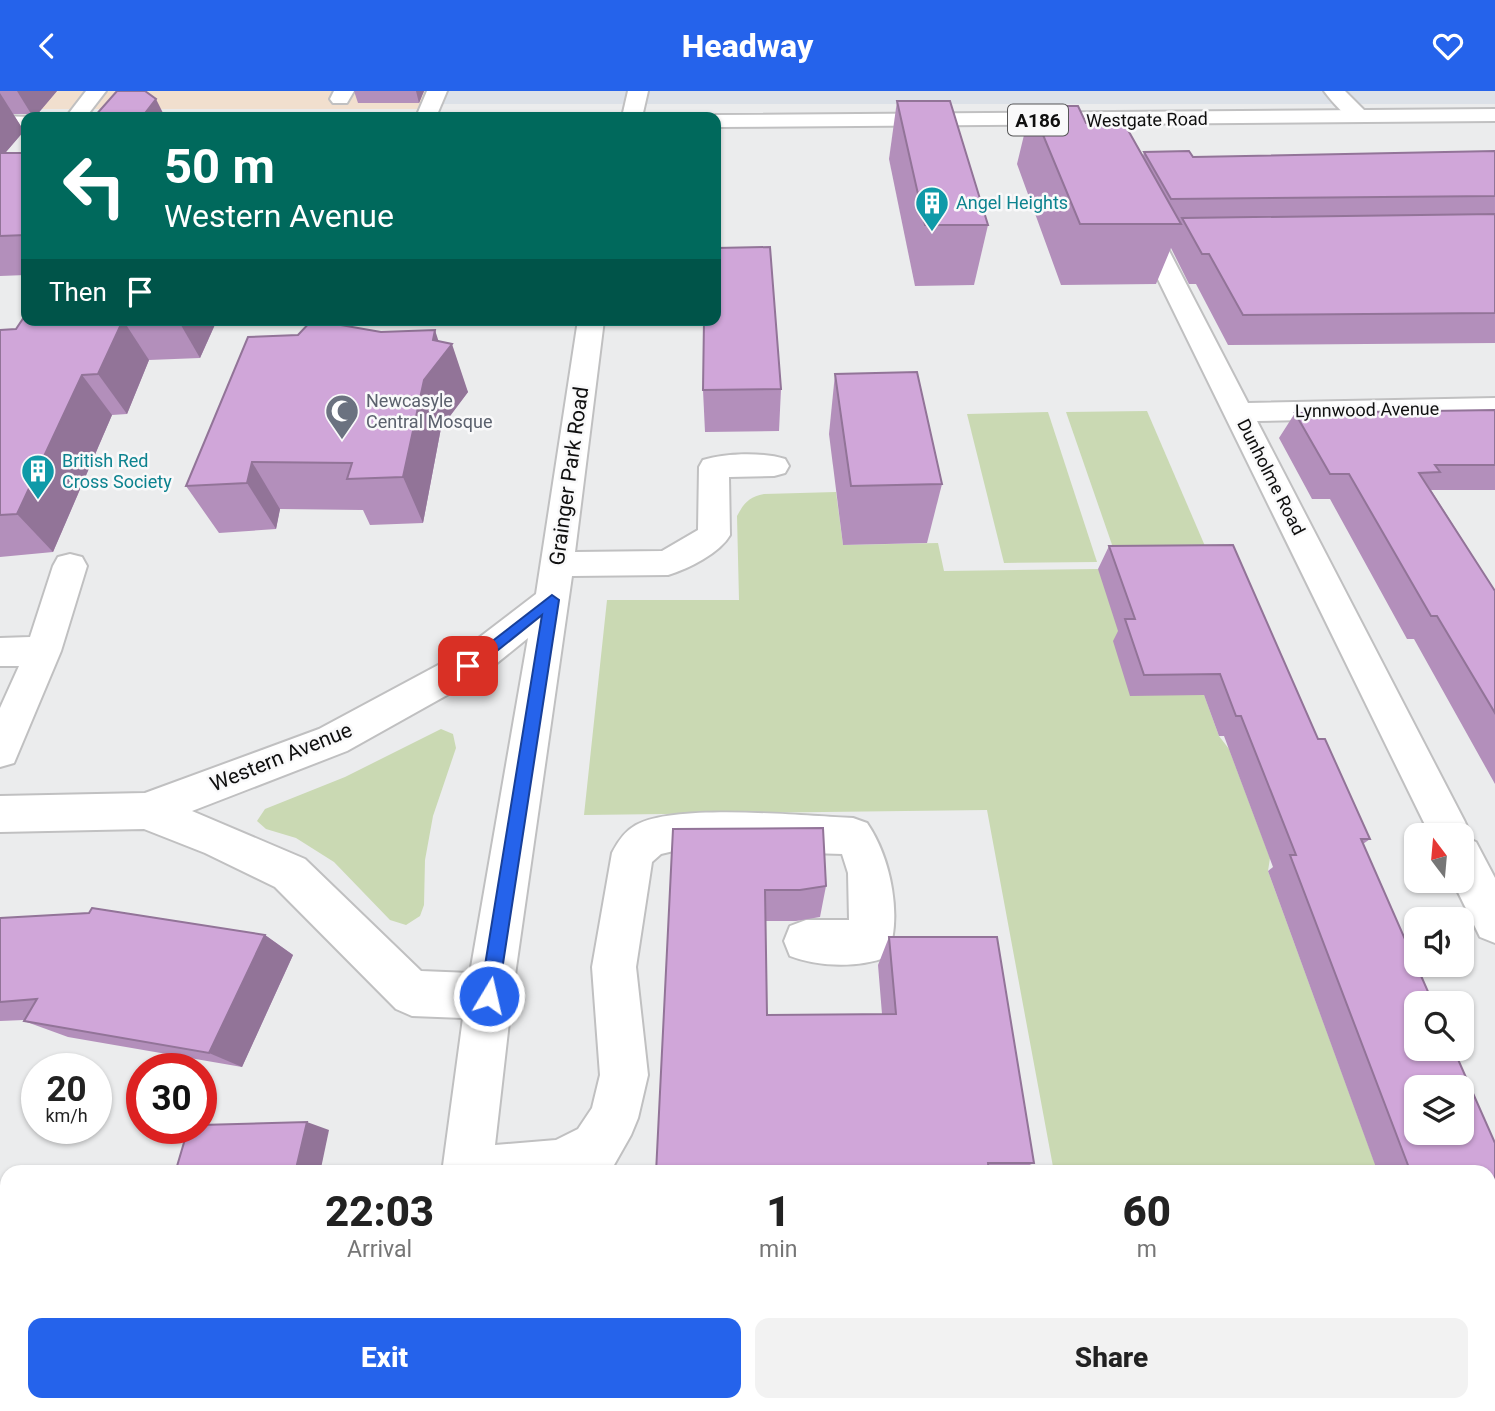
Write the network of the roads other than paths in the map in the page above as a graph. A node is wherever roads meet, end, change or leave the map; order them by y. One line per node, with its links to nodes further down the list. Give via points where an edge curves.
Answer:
1 (96, 91): 5 (street)
2 (437, 91): 6 (street)
3 (638, 91): 7 (street)
4 (1334, 91): 9 (street)
5 (80, 112)
6 (428, 112)
7 (633, 112)
8 (1495, 115): 9 (street, Westgate Road / A186)
9 (1361, 117): 10 (street, Westgate Road / A186, via 1094,132)
10 (721, 121)
11 (0, 122): 12 (street)
12 (21, 122)
13 (1125, 191): 16 (street, Dunholme Road, via 1164,237)
14 (590, 326): 19 (street, Grainger Park Road)
15 (1495, 407): 16 (street, Lynnwood Avenue)
16 (1238, 412): 25 (street, Dunholme Road)
17 (774, 466): 19 (street, via 714,467 714,535 668,563)
18 (70, 566): 20 (street)
19 (554, 582): 23 (street, Western Avenue, via 468,666 333,740); 29 (street, Grainger Park Road)
20 (43, 651): 21 (street); 22 (street)
21 (0, 652)
22 (0, 751)
23 (145, 811): 24 (street, Western Avenue); 29 (street, Western Avenue, via 290,873 412,993)
24 (0, 814)
25 (1445, 823)
26 (1474, 881): 27 (street)
27 (1495, 922)
28 (806, 941): 31 (street, via 871,942 869,876 864,850 853,836 682,831 650,838 633,853 614,967 624,1075 614,1118 596,1147)
29 (489, 996): 30 (street, Grainger Park Road)
30 (469, 1165)
31 (558, 1165)

